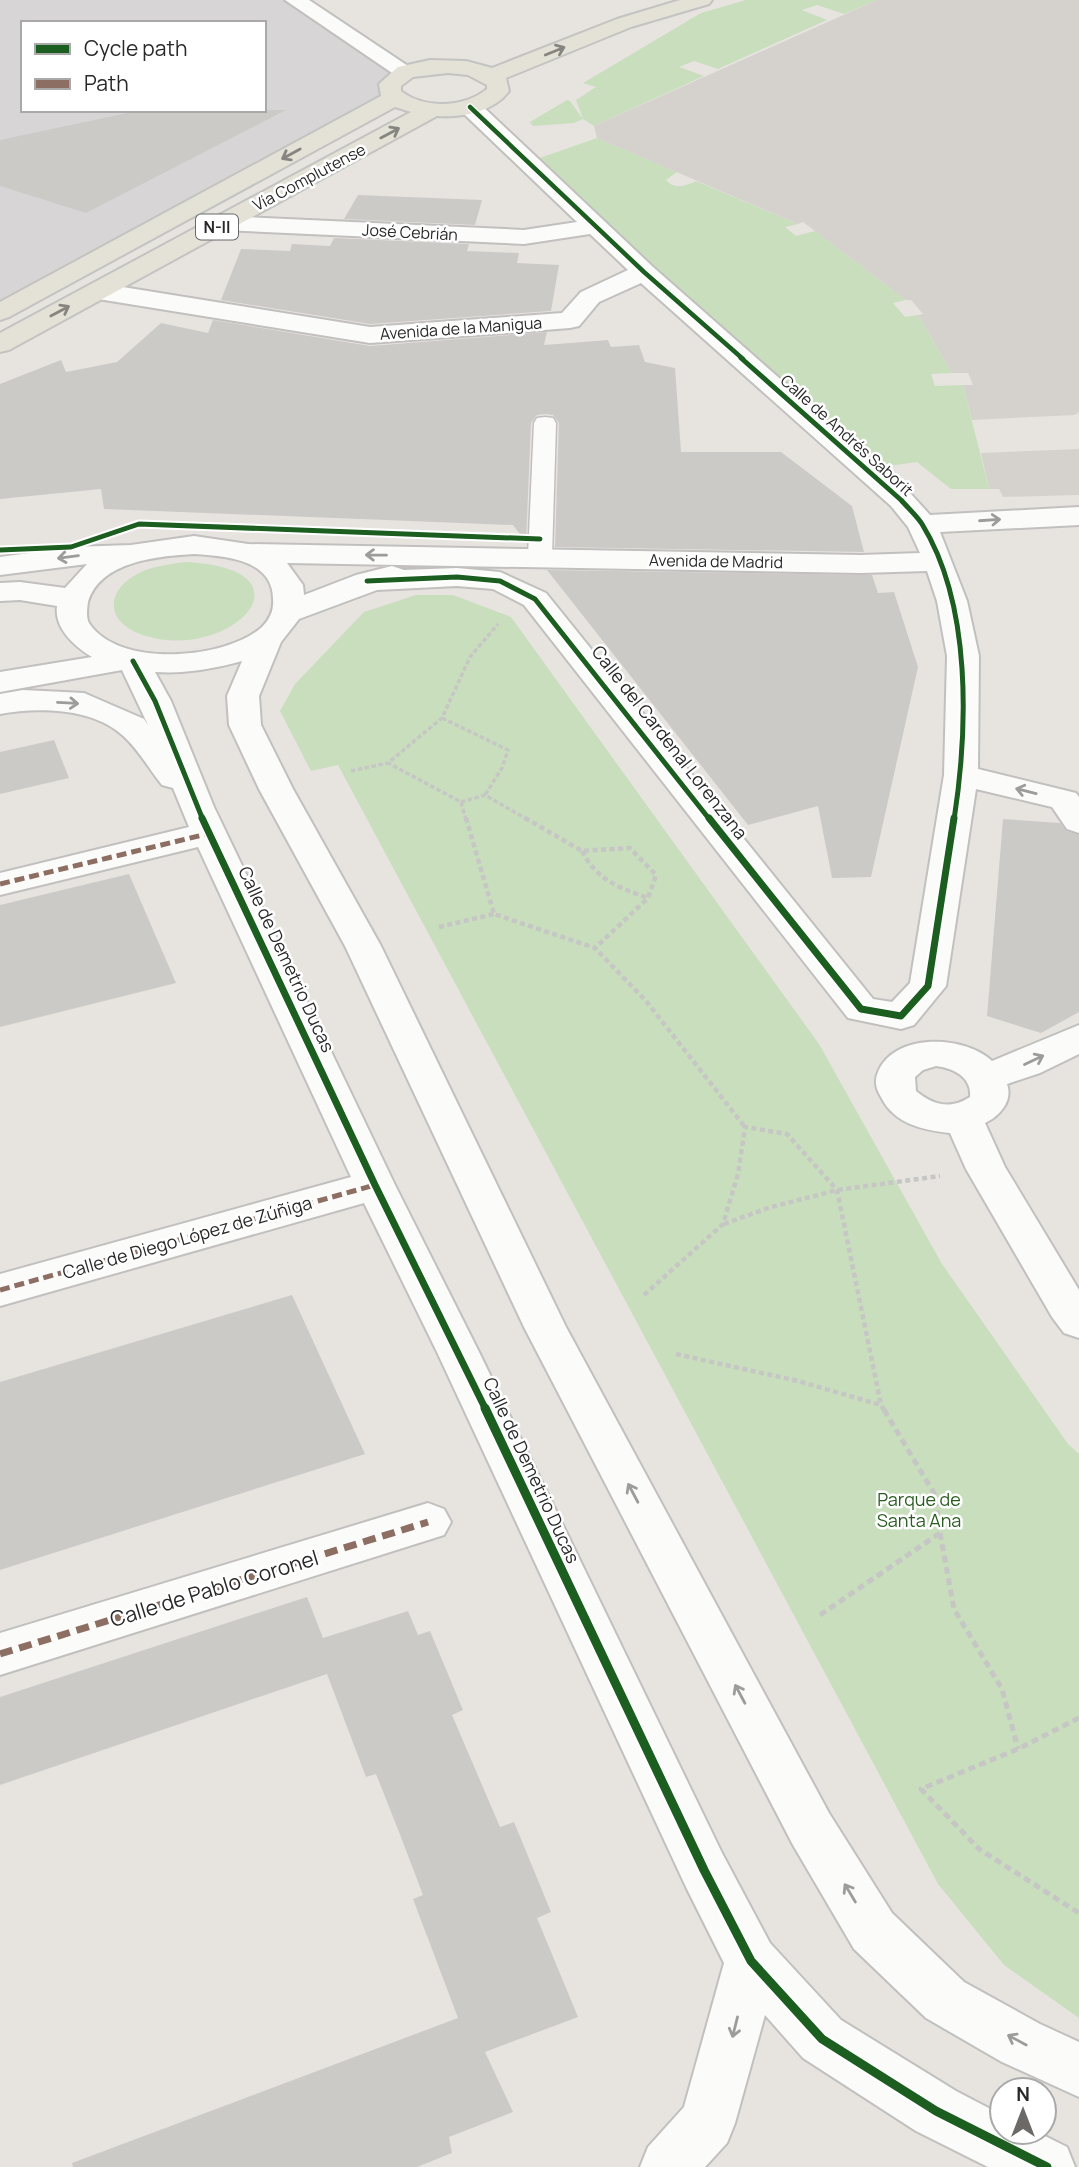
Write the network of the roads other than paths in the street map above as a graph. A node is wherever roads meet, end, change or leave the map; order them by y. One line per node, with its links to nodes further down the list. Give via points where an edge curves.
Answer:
1 (295, 0): 5 (street)
2 (642, 0): 4 (main road, via 596,13)
3 (702, 0): 6 (main road, one-way to 3, via 624,23)
4 (463, 67): 5 (main road); 6 (main road)
5 (406, 72): 7 (main road, via 390,84)
6 (492, 76): 8 (main road, N-II, via 498,91 486,102)
7 (394, 98): 9 (main road, N-II); 14 (main road, Vía Complutense / N-II, one-way to 14)
8 (470, 107): 9 (main road, N-II); 11 (street, Calle de Andrés Saborit)
9 (433, 109): 10 (main road, Vía Complutense / N-II, one-way to 9)
10 (223, 223): 11 (street, José Cebrián, via 524,237); 13 (main road, Vía Complutense / N-II)
11 (596, 226): 12 (street, Calle de Andrés Saborit)
12 (644, 272): 13 (street, Avenida de la Manigua, via 590,297 570,320 370,335); 18 (street, Calle de Andrés Saborit, via 901,500)
13 (98, 290): 15 (main road, Vía Complutense / N-II, one-way to 13)
14 (0, 312)
15 (0, 344)
16 (545, 423): 22 (lane)
17 (1079, 516): 18 (street, one-way to 17)
18 (922, 524): 23 (street, Calle de Andrés Saborit)
19 (136, 553): 20 (street, via 194,544); 24 (street, one-way to 24); 27 (street, via 108,564 86,580)
20 (249, 553): 21 (street, Avenida de Madrid, one-way to 20); 28 (street, via 271,564 292,595)
21 (493, 556): 22 (street, Avenida de Madrid); 25 (street, Avenida de Madrid, via 427,565)
22 (540, 556): 23 (street, Avenida de Madrid)
23 (939, 562): 34 (street, Calle de Andrés Saborit, via 963,656)
24 (0, 566)
25 (367, 581): 28 (street, Avenida de Madrid); 38 (street, Calle del Cardenal Lorenzana, via 457,577 500,581 536,599 861,1009)
26 (0, 592): 27 (street)
27 (74, 599): 29 (street, via 74,625)
28 (278, 625): 30 (street, via 240,652 206,662); 48 (street, one-way to 28, via 944,2000 873,1931 811,1829 545,1327 363,946 245,725 243,696)
29 (83, 637): 30 (street); 31 (street)
30 (130, 661): 32 (street); 35 (street, Calle de Demetrio Ducas, via 155,701)
31 (0, 662)
32 (0, 682)
33 (0, 704): 35 (street, one-way to 35, via 23,700 84,703 132,726)
34 (961, 775): 36 (street, one-way to 34, via 1064,800); 38 (street, Calle de Andrés Saborit, via 928,986)
35 (204, 820): 37 (street); 42 (street, Calle de Demetrio Ducas)
36 (1079, 822)
37 (0, 884)
38 (901, 1016)
39 (1079, 1038): 40 (street, one-way to 39, via 1027,1064)
40 (986, 1077): 41 (street, via 989,1099 978,1112); 41 (street, via 973,1064 934,1053 908,1060 893,1078 899,1099 922,1116)
41 (963, 1118): 44 (street, via 986,1169)
42 (375, 1185): 43 (street, Calle de Diego López de Zúñiga); 47 (street, Calle de Demetrio Ducas)
43 (0, 1290)
44 (1079, 1322)
45 (428, 1521): 46 (street, Calle de Pablo Coronel)
46 (0, 1654)
47 (751, 1961): 49 (street, one-way to 49, via 707,2123); 50 (street, Calle de Demetrio Ducas, via 822,2039 936,2111)
48 (1079, 2070)
49 (668, 2167)
50 (1047, 2167)

